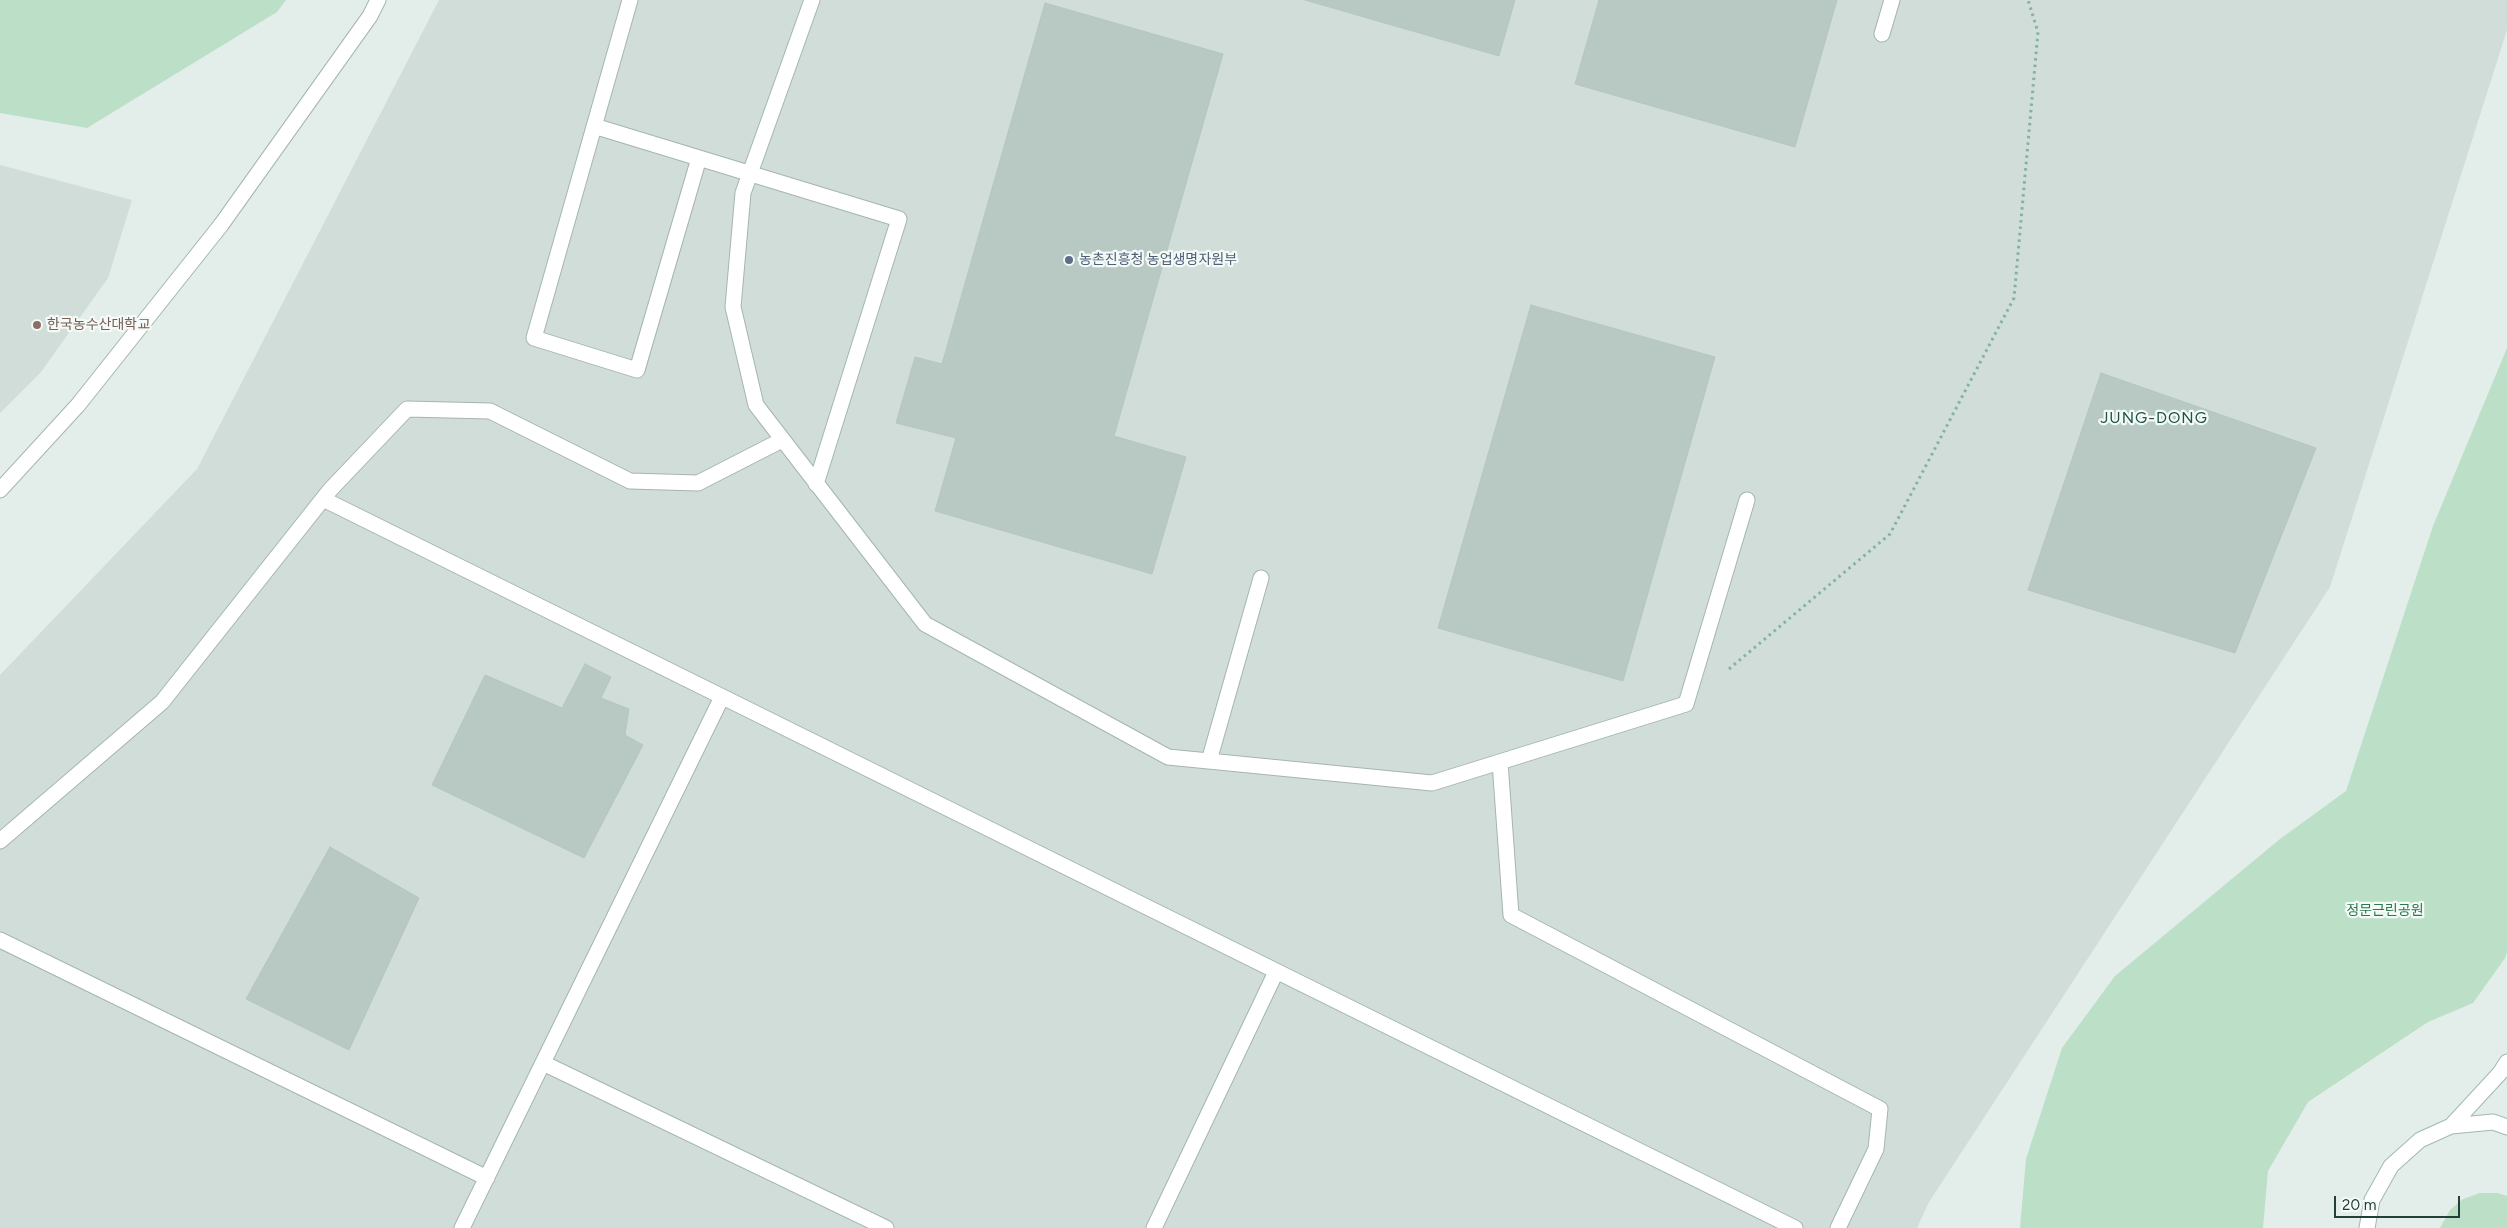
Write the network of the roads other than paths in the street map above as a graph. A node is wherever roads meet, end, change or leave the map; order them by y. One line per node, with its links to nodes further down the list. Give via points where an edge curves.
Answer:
1 (378, 0): 11 (street, via 370,16 221,225 78,405)
2 (630, 0): 6 (street)
3 (812, 0): 8 (street)
4 (1892, 0): 5 (street)
5 (1882, 34)
6 (594, 126): 7 (street); 7 (street, via 534,338 636,370)
7 (699, 158): 8 (street)
8 (748, 174): 9 (street, via 743,193 734,307 756,405); 10 (street, via 899,219)
9 (782, 440): 10 (street); 12 (street, via 698,483 630,480 490,411 407,409)
10 (816, 484): 16 (street, via 925,624 1168,757)
11 (0, 490)
12 (323, 499): 15 (street); 18 (street, via 162,702)
13 (1747, 500): 17 (street, via 1686,704)
14 (1261, 578): 16 (street)
15 (722, 697): 20 (street); 22 (street)
16 (1209, 761): 17 (street, via 1432,783)
17 (1500, 762): 30 (street, via 1511,914 1880,1109 1876,1149)
18 (0, 841)
19 (0, 940): 25 (street)
20 (1276, 972): 28 (street); 29 (street)
21 (2507, 1062): 23 (street)
22 (543, 1063): 25 (street); 27 (street)
23 (2451, 1126): 24 (street, via 2493,1122); 31 (street, via 2420,1140 2391,1166 2372,1200)
24 (2507, 1127)
25 (487, 1178): 26 (street)
26 (462, 1228)
27 (886, 1228)
28 (1154, 1228)
29 (1795, 1228)
30 (1838, 1228)
31 (2367, 1228)

